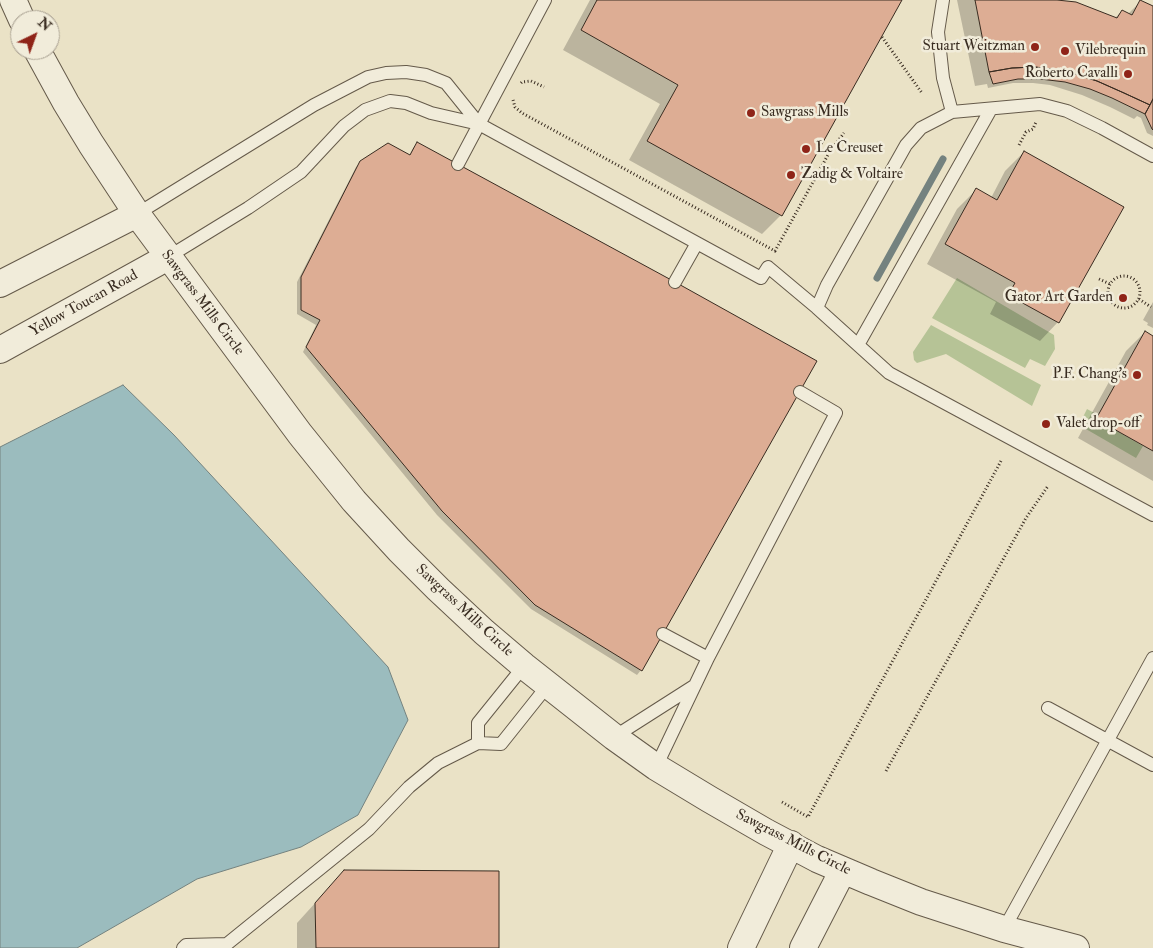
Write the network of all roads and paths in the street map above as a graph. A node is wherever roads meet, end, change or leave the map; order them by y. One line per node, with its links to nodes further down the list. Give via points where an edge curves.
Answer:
1 (546, 0): 12 (lane)
2 (942, 0): 10 (lane, via 938,32)
3 (882, 36): 7 (path)
4 (42, 60): 17 (street, Sawgrass Mills Circle, via 90,144)
5 (519, 86): 6 (path, via 522,82 532,82)
6 (544, 87)
7 (922, 93)
8 (513, 99): 13 (path, via 515,107 522,113 775,251)
9 (991, 109): 10 (lane); 15 (lane, via 1040,104 1067,111); 27 (lane)
10 (952, 112): 26 (lane, via 921,128 906,145)
11 (1039, 117): 14 (path)
12 (479, 124): 16 (lane); 17 (lane, via 446,83 406,72 368,77 314,105); 18 (lane); 19 (lane, via 390,101 365,110 344,126 300,172)
13 (844, 132)
14 (1019, 145)
15 (1153, 156)
16 (458, 164)
17 (137, 214): 19 (street, Sawgrass Mills Circle); 22 (street)
18 (696, 243): 21 (lane); 26 (lane, via 761,278 768,267)
19 (168, 257): 28 (street, Yellow Toucan Road); 36 (street, Sawgrass Mills Circle, via 354,501 438,589)
20 (1099, 279): 23 (path)
21 (674, 282)
22 (0, 284)
23 (1110, 284): 24 (path, via 1124,276 1134,279 1140,288); 24 (path, via 1108,294 1117,307 1128,308)
24 (1139, 299): 25 (path)
25 (1152, 306)
26 (817, 308): 27 (lane)
27 (858, 345): 32 (lane, via 889,373)
28 (0, 350)
29 (800, 392): 34 (lane, via 836,412)
30 (1001, 461): 46 (path, via 808,817)
31 (1048, 486): 45 (path, via 1026,518)
32 (1153, 515)
33 (663, 634): 34 (lane)
34 (708, 658): 38 (lane)
35 (1153, 658): 41 (lane)
36 (524, 666): 37 (street, Sawgrass Mills Circle); 42 (lane, via 478,723)
37 (548, 685): 40 (street, Sawgrass Mills Circle); 42 (lane, via 501,744)
38 (694, 686): 40 (lane); 44 (lane)
39 (1048, 708): 41 (lane)
40 (614, 738): 44 (street, Sawgrass Mills Circle)
41 (1108, 740): 43 (lane); 49 (lane)
42 (478, 743): 50 (lane, via 431,769 369,829)
43 (1153, 764)
44 (656, 767): 47 (street, Sawgrass Mills Circle)
45 (886, 771)
46 (782, 802)
47 (791, 844): 48 (street, Sawgrass Mills Circle); 52 (street)
48 (843, 870): 49 (street, Sawgrass Mills Circle, via 921,902); 53 (street)
49 (1004, 929): 54 (street, Sawgrass Mills Circle)
50 (229, 946): 51 (lane, via 186,945)
51 (182, 948)
52 (741, 948)
53 (803, 948)
54 (1076, 948)

